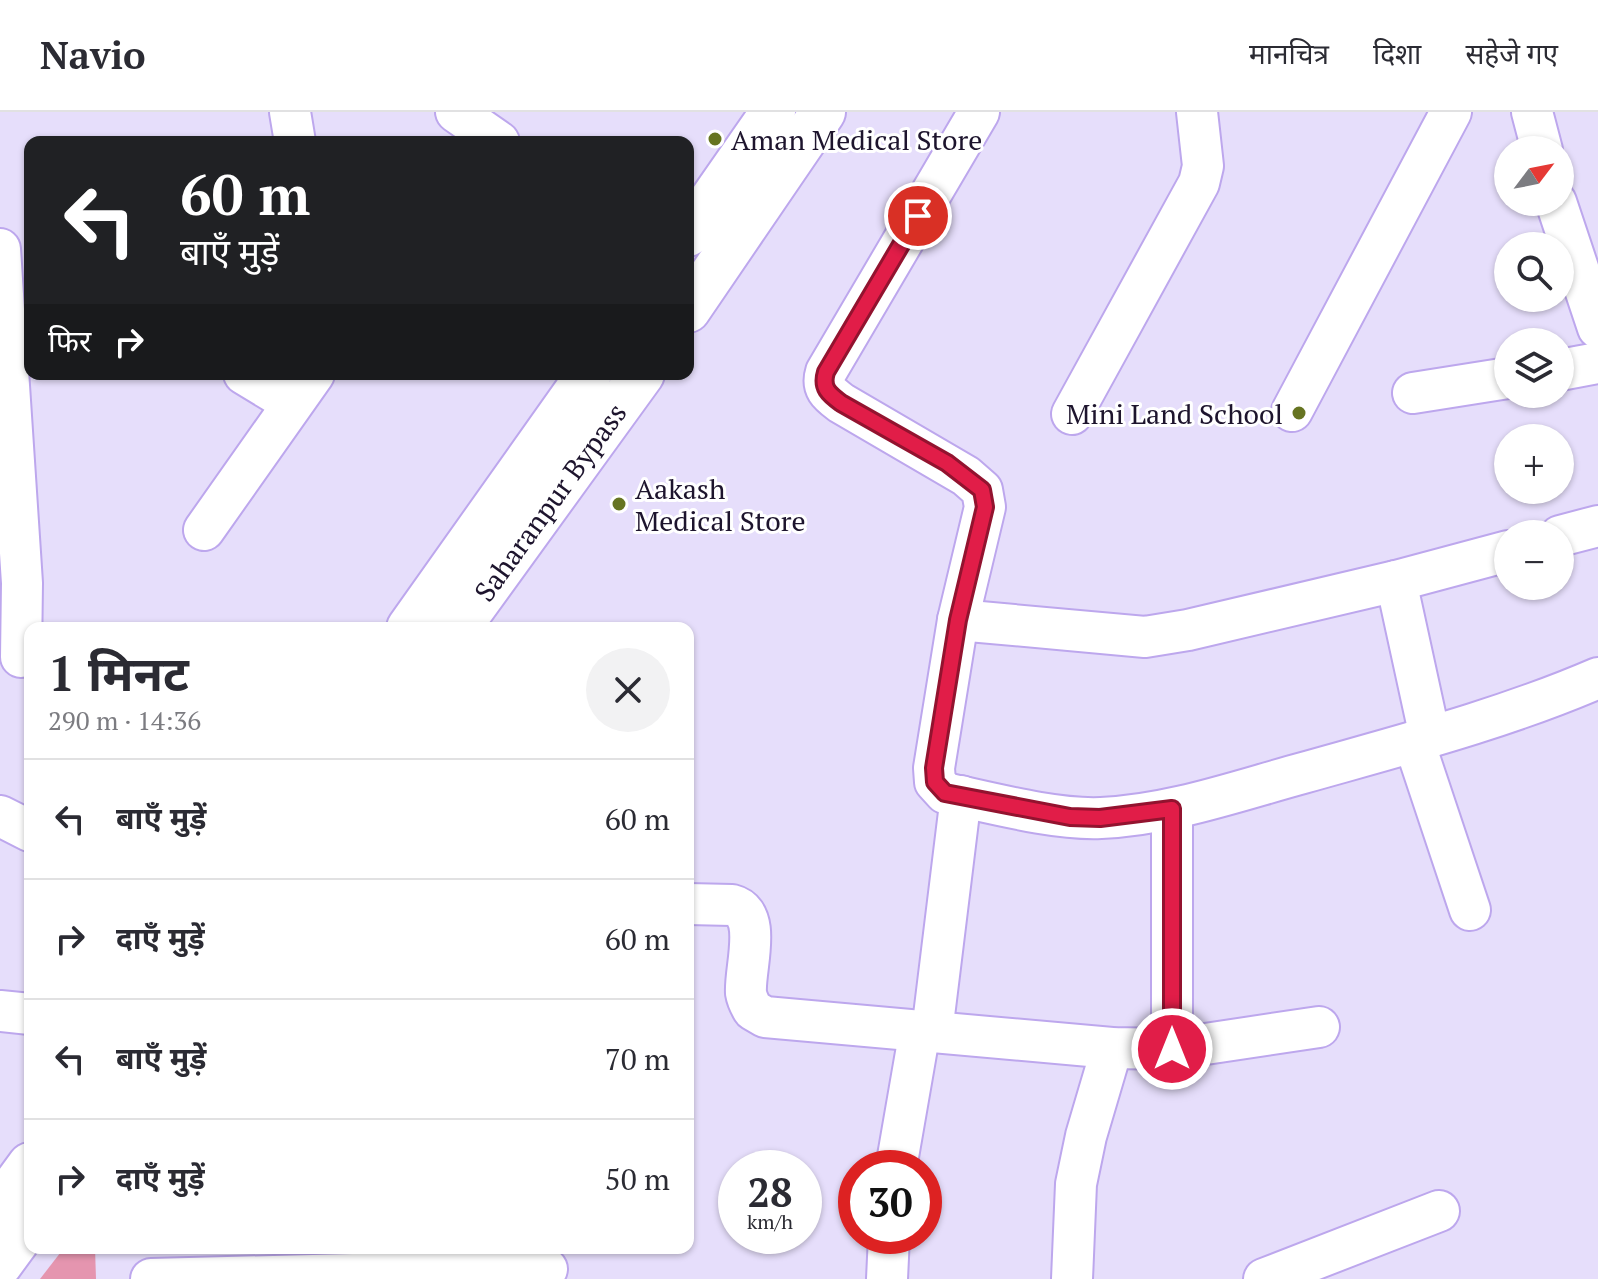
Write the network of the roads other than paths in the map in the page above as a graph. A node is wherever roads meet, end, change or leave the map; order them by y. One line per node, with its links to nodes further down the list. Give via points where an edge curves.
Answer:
1 (290, 112): 9 (street)
2 (456, 112): 10 (street)
3 (773, 112): 13 (main road)
4 (823, 112): 15 (main road)
5 (979, 112): 32 (street, via 823,382 841,403 947,463 982,490 985,507)
6 (1197, 112): 26 (street, via 1203,166 1199,183)
7 (1451, 112): 25 (street)
8 (1532, 112): 11 (street)
9 (294, 136)
10 (488, 136)
11 (1538, 136)
12 (1561, 216): 16 (street)
13 (694, 225)
14 (0, 249): 35 (street, via 22,583)
15 (694, 291)
16 (1598, 328)
17 (1598, 363): 18 (street)
18 (1574, 367)
19 (269, 380): 23 (street)
20 (585, 380): 33 (main road)
21 (638, 380): 34 (main road, Saharanpur Bypass)
22 (1494, 380): 24 (street)
23 (303, 388): 28 (street)
24 (1413, 393)
25 (1292, 411)
26 (1072, 414)
27 (1598, 526): 29 (street)
28 (204, 530)
29 (1574, 532)
30 (1494, 555): 31 (street)
31 (1396, 581): 32 (street, via 1145,637); 37 (street)
32 (958, 620): 38 (street, via 934,768 935,782 945,793)
33 (413, 622)
34 (462, 622)
35 (17, 657)
36 (1598, 678): 37 (street)
37 (1422, 740): 39 (street); 43 (street)
38 (961, 796): 39 (street, via 1070,817); 47 (street)
39 (1172, 809): 49 (street)
40 (0, 816): 41 (street)
41 (24, 828)
42 (694, 904): 47 (street, via 732,905 747,916 751,929 746,992 753,1010 765,1017)
43 (1470, 910)
44 (0, 1011): 45 (street)
45 (24, 1013)
46 (1319, 1027): 49 (street)
47 (926, 1031): 48 (street); 50 (street)
48 (1112, 1048): 49 (street); 62 (street, via 1076,1184)
49 (1172, 1049)
50 (900, 1150)
51 (14, 1196): 55 (main road)
52 (1439, 1211): 54 (street)
53 (888, 1254): 61 (street)
54 (1357, 1262): 57 (street)
55 (0, 1264)
56 (547, 1265): 58 (street)
57 (1308, 1271): 63 (street)
58 (396, 1276): 59 (street)
59 (254, 1277): 60 (street)
60 (151, 1279)
61 (887, 1279)
62 (1072, 1279)
63 (1264, 1279)

